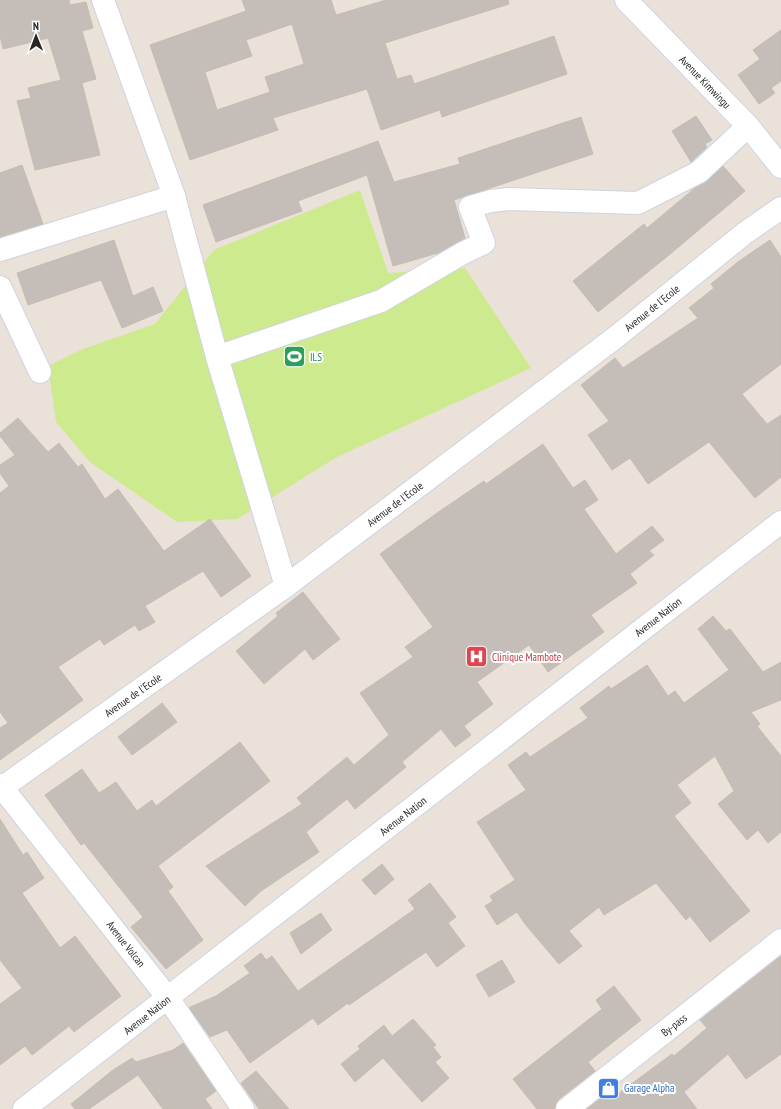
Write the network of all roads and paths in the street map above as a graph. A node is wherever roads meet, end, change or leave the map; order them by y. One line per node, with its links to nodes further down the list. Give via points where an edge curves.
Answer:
1 (104, 0): 5 (street)
2 (626, 0): 3 (street, Avenue Kimwingu)
3 (748, 126): 4 (street, Avenue Kimwingu); 9 (street, via 699,172 638,203 509,199 470,207 484,243 381,301)
4 (781, 167)
5 (174, 196): 7 (street); 9 (street)
6 (781, 208): 12 (street, Avenue de l'Ecole, via 745,233 616,337)
7 (0, 250)
8 (0, 287): 10 (street)
9 (218, 357): 12 (street)
10 (40, 372)
11 (781, 522): 15 (street, Avenue Nation)
12 (286, 586): 13 (street, Avenue de l'Ecole)
13 (1, 787): 15 (street, Avenue Volcan)
14 (781, 940): 18 (street, By-pass)
15 (168, 998): 16 (street, Avenue Nation); 17 (street, Avenue Volcan)
16 (24, 1109)
17 (244, 1109)
18 (567, 1109)

